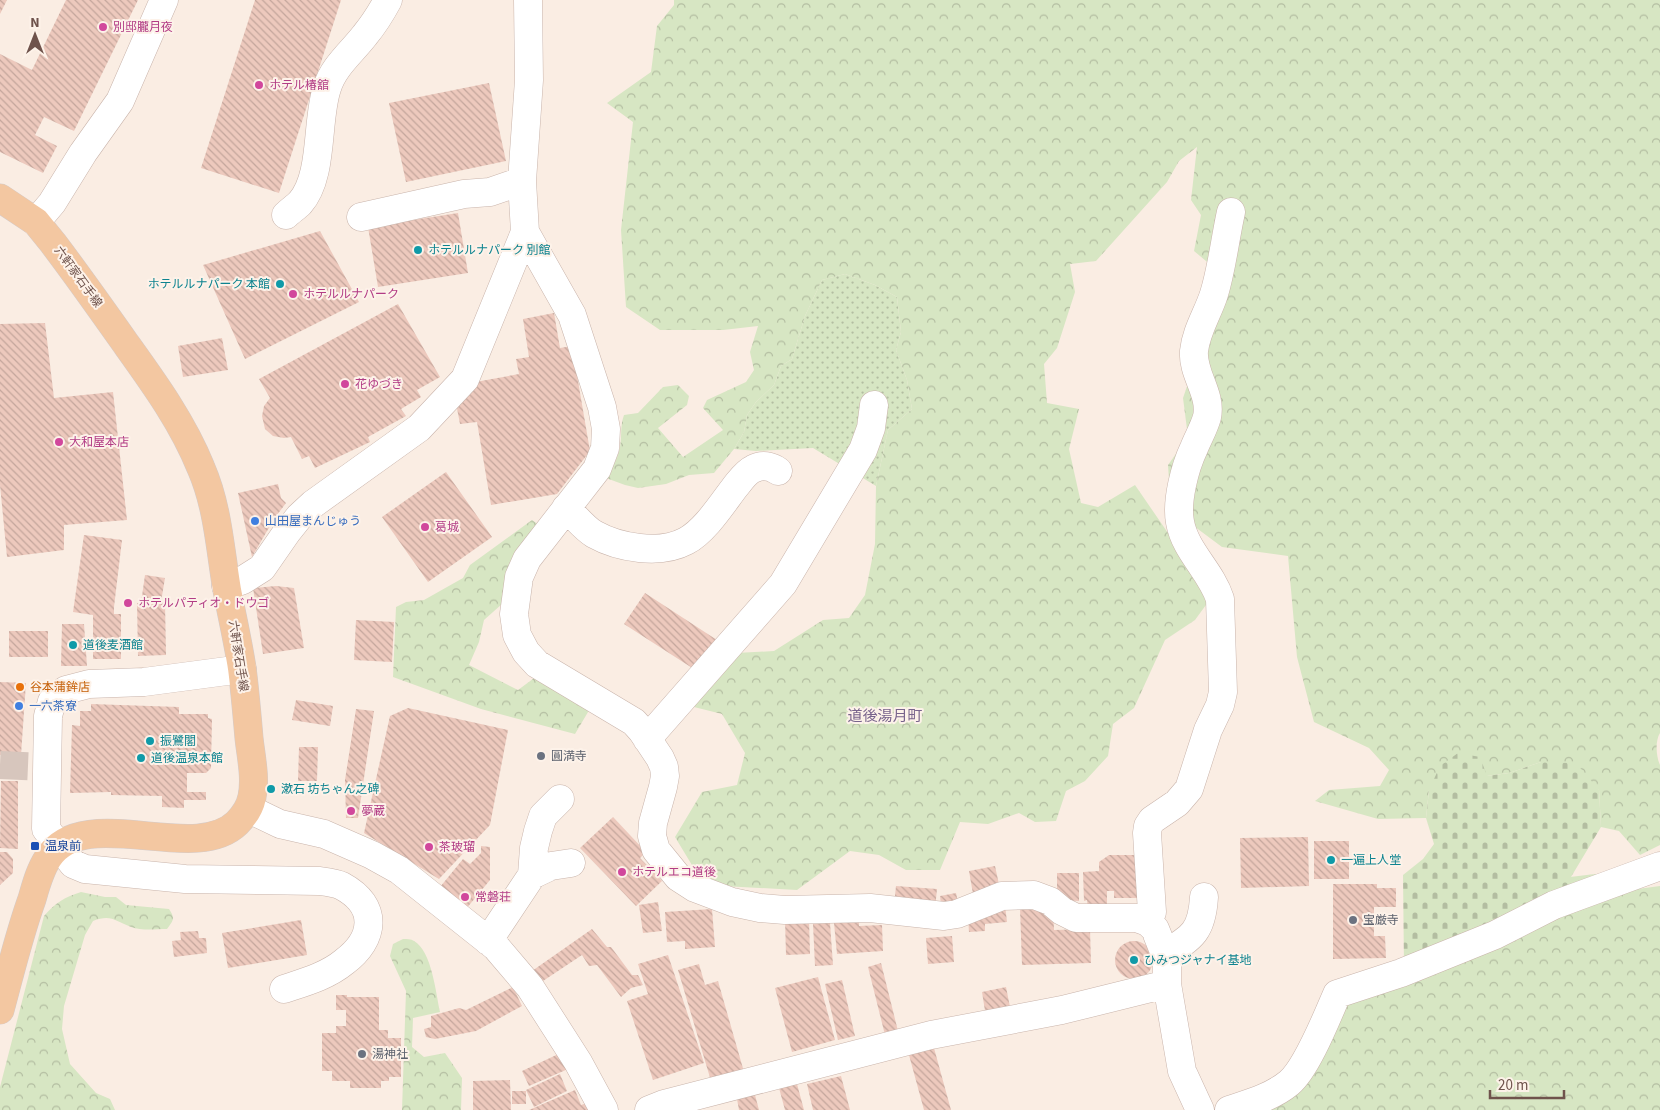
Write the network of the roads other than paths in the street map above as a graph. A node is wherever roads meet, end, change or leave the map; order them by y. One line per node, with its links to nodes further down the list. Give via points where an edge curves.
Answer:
1 (164, 0): 9 (street, via 120,101)
2 (388, 0): 7 (street, via 326,88 314,174 307,192)
3 (528, 0): 4 (street, via 529,80)
4 (522, 181): 8 (street, via 490,192 464,194); 10 (street)
5 (0, 198): 9 (main road, 六軒家石手線)
6 (1231, 212): 24 (street, via 1214,294 1196,339 1195,363 1208,405 1181,488 1180,521 1192,551 1220,599 1224,692 1189,789 1148,826 1152,912)
7 (286, 215)
8 (361, 217)
9 (36, 222): 14 (main road, 六軒家石手線, via 140,362 186,437 202,469 212,502)
10 (525, 232): 13 (street, via 572,316 606,428 605,448 597,469); 14 (street, via 465,379 419,428 313,504 293,525 262,568)
11 (874, 405): 16 (street, via 871,428 862,450 783,584)
12 (778, 471): 13 (street, via 771,466 752,469 706,524 687,541 669,547 633,547 612,542 593,533)
13 (566, 508): 16 (street, via 527,559 519,577 514,614 516,635 537,664 634,722)
14 (226, 586): 15 (main road, 六軒家石手線)
15 (242, 669): 18 (main road, 六軒家石手線, via 253,786); 19 (street, via 144,682 89,684 66,690 52,700 48,716 46,829)
16 (647, 739): 24 (street, via 660,758 665,776 652,823 656,850 678,877 695,888 732,902 760,908 870,908 944,916 1002,896 1019,894 1050,900 1076,918 1137,918)
17 (560, 799): 22 (street, via 543,816 534,848)
18 (248, 809): 19 (main road, via 236,824 208,837 88,835); 25 (street, via 280,824 346,842 400,870)
19 (60, 846): 28 (street, via 73,864 85,869 185,879 319,881 340,885 355,895 366,907 369,921 360,948 344,963 321,976); 29 (main road, via 50,855 42,870)
20 (571, 863): 22 (street, via 551,866)
21 (1660, 866): 33 (street, via 1554,905 1495,935 1338,994 1303,1067 1290,1082 1267,1097)
22 (532, 874): 25 (street)
23 (1204, 897): 26 (street, via 1203,916 1197,929 1186,942)
24 (1148, 922): 26 (street, via 1155,929)
25 (488, 941): 30 (street, via 530,987)
26 (1166, 954): 27 (street)
27 (1168, 984): 31 (street, via 1062,1010 931,1035); 32 (street, via 1182,1070)
28 (284, 989)
29 (0, 1010)
30 (604, 1110)
31 (649, 1110)
32 (1200, 1110)
33 (1229, 1110)

